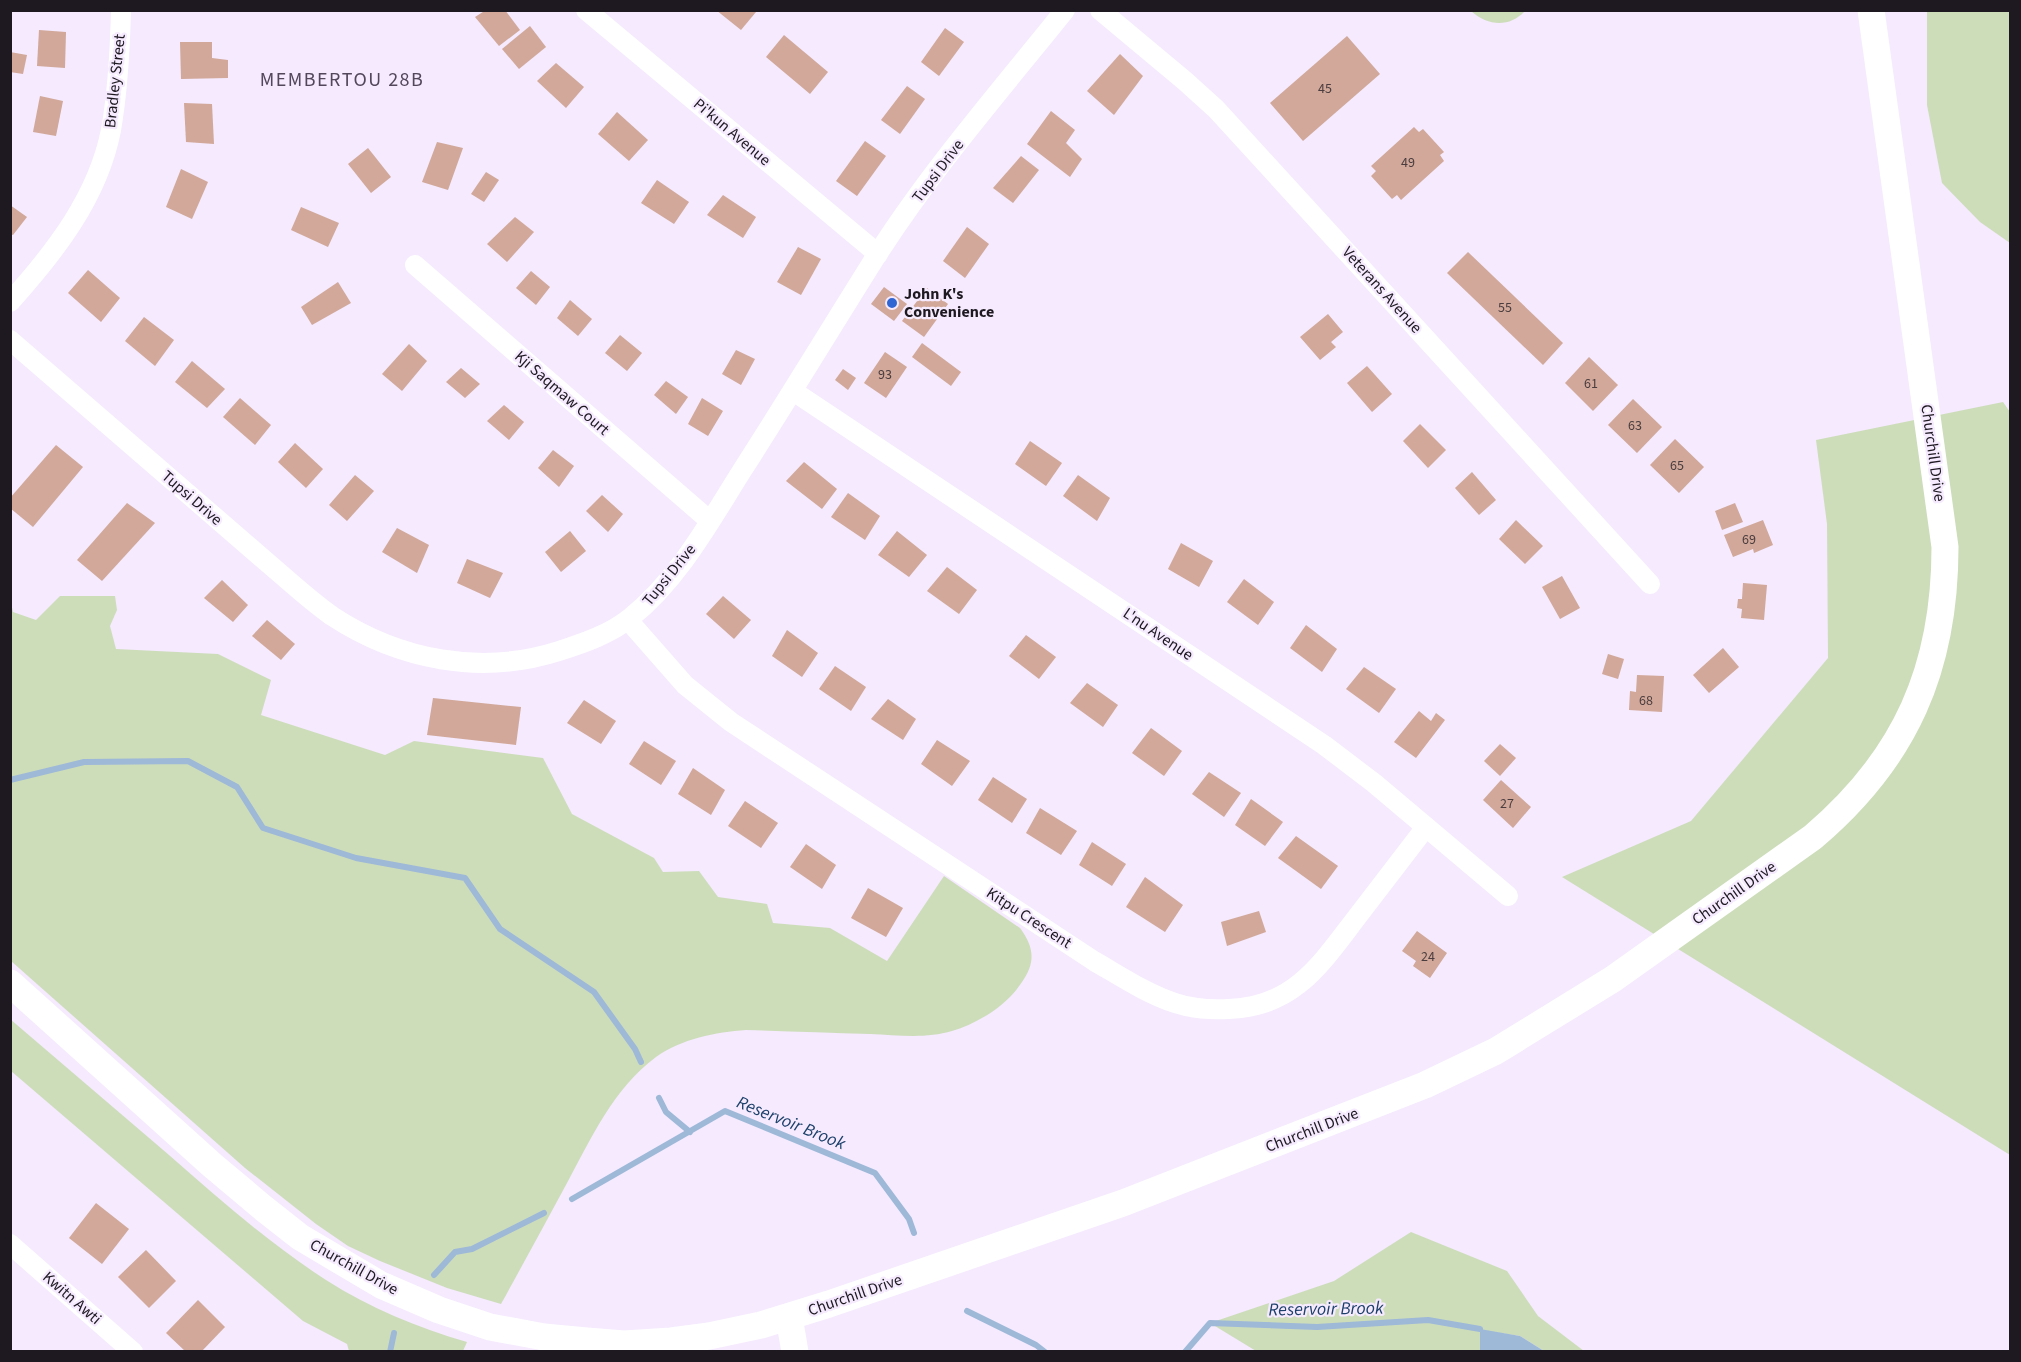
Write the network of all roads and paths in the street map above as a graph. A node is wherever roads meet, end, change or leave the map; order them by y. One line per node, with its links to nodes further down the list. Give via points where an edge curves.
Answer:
1 (121, 10): 8 (street, Bradley Street, via 116,100 100,168 73,222)
2 (586, 10): 6 (street, Pi'kun Avenue)
3 (1065, 10): 6 (street, Tupsi Drive, via 939,168)
4 (1100, 10): 12 (street, Veterans Avenue, via 1223,117)
5 (1871, 10): 18 (main road, Churchill Drive, via 1942,518 1945,578 1938,637 1920,694 1893,748 1857,796 1793,852 1613,979 1461,1069 1123,1203)
6 (878, 254): 10 (street, Tupsi Drive)
7 (415, 265): 11 (street, Kji Saqmaw Court)
8 (10, 302)
9 (10, 340): 13 (street, Tupsi Drive, via 309,598 376,641 442,660 499,663 567,648)
10 (793, 391): 11 (street, Tupsi Drive); 14 (street, L'nu Avenue, via 1324,745)
11 (710, 521): 13 (street, Tupsi Drive, via 675,572)
12 (1650, 584)
13 (628, 620): 14 (street, Kitpu Crescent, via 685,685 731,722 1094,961 1155,995 1189,1007 1254,1007 1284,996 1301,984)
14 (1426, 827): 15 (street, L'nu Avenue)
15 (1508, 896)
16 (10, 983): 18 (main road, Churchill Drive, via 262,1207 300,1237 381,1286 490,1327 544,1337 624,1344 709,1336)
17 (10, 1244): 19 (street, Kwitn Awti)
18 (789, 1317): 20 (main road)
19 (133, 1352)
20 (795, 1352)

